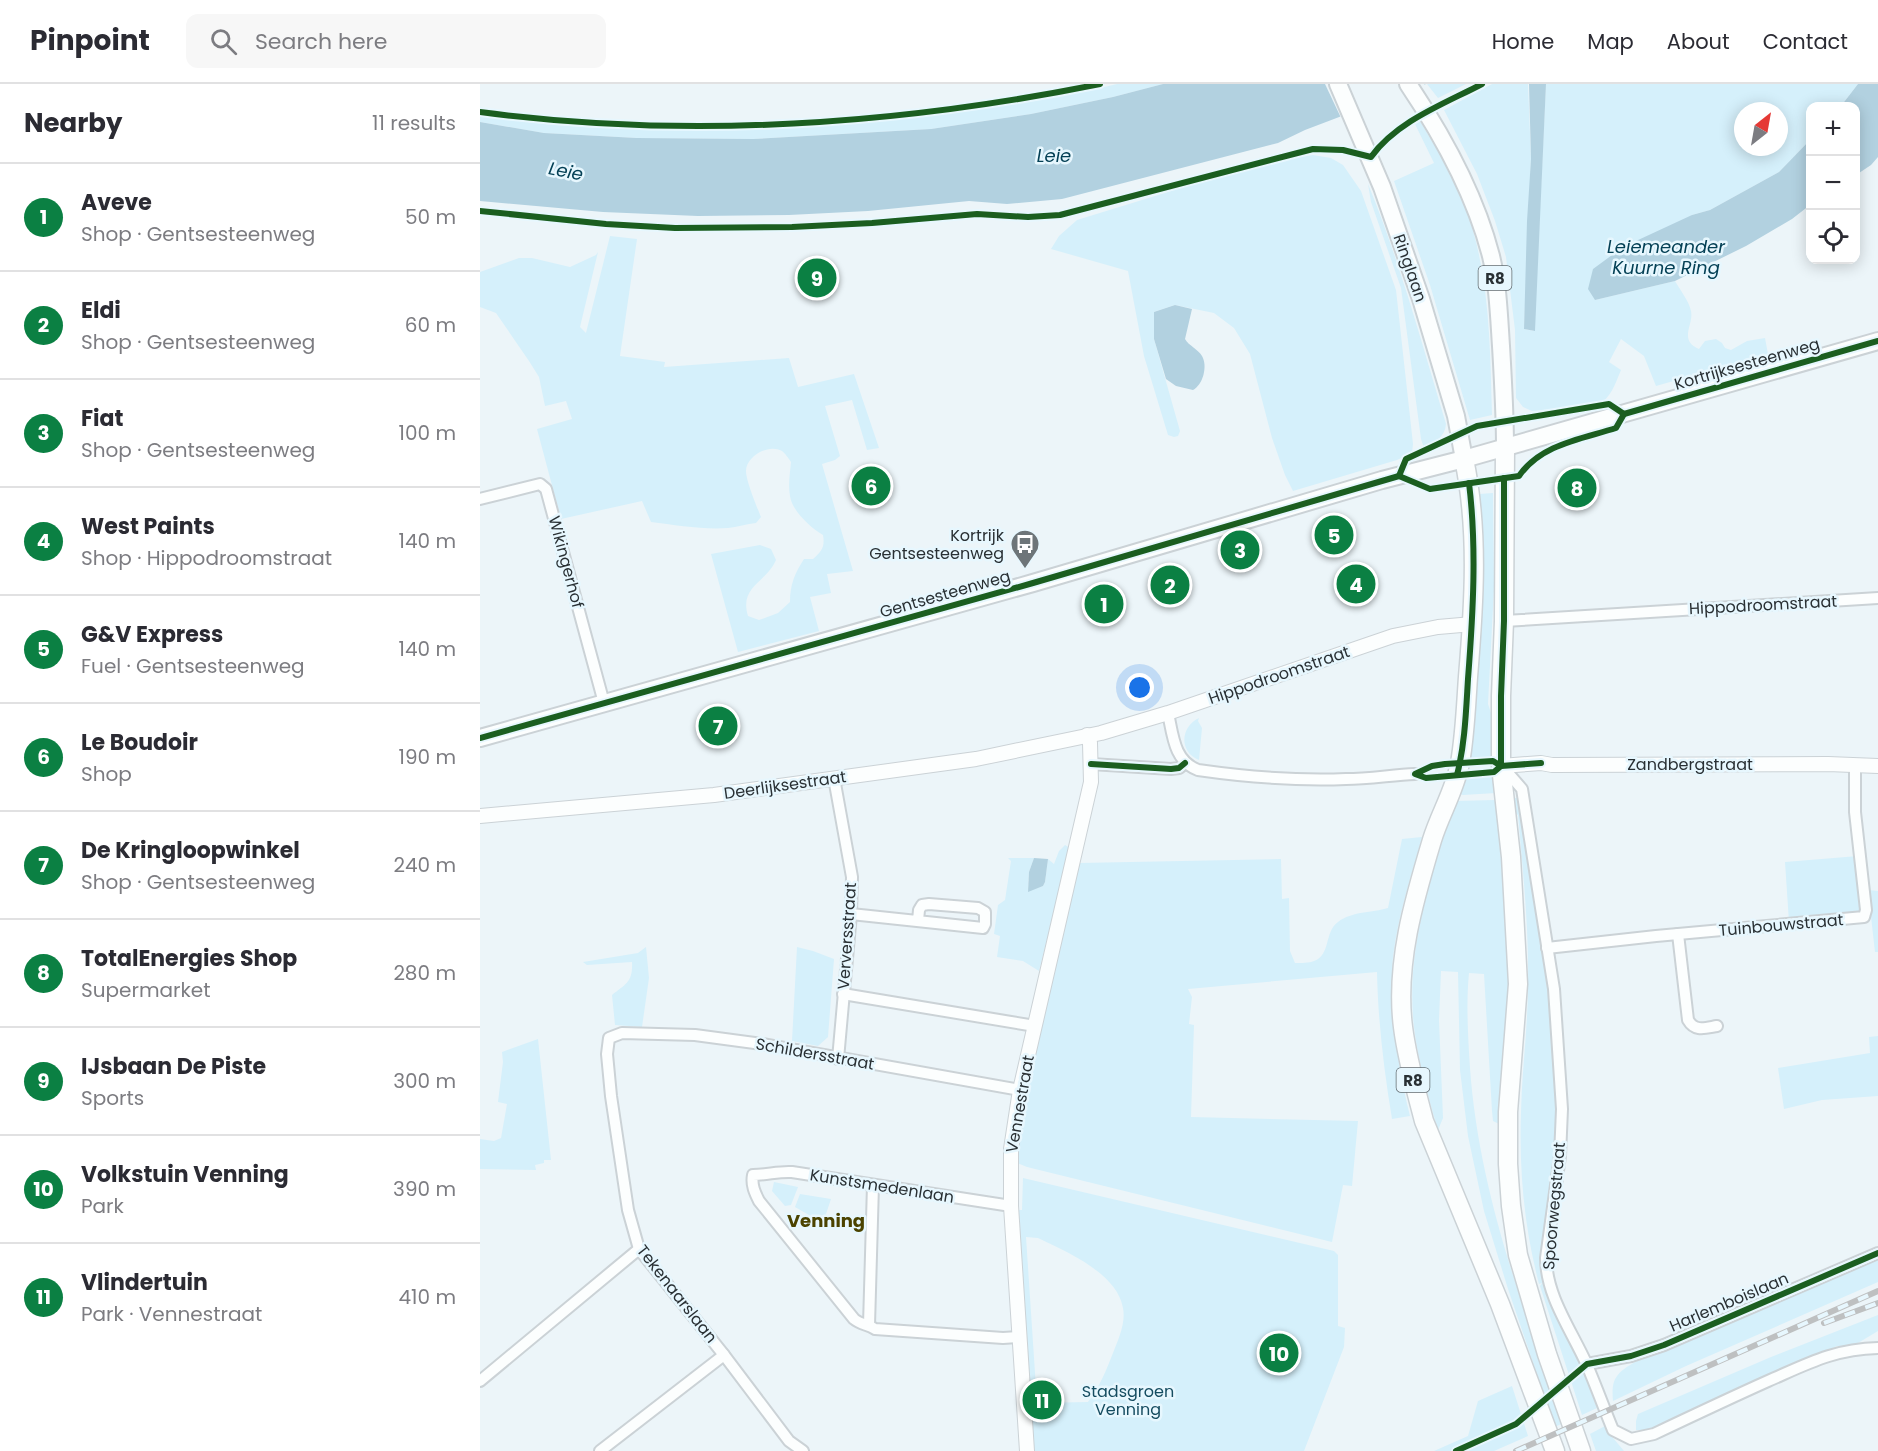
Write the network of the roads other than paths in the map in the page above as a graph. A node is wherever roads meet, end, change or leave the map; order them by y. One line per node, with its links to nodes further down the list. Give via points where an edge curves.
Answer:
1 (1338, 84): 6 (main road, Ringlaan, via 1382,187 1421,299 1456,416)
2 (1408, 84): 4 (main road, R8, via 1451,156 1489,248 1499,309)
3 (1878, 341): 4 (main road, Kortrijksesteenweg)
4 (1505, 447): 5 (main road, Kortrijksesteenweg); 9 (highway)
5 (1487, 453): 6 (main road, Gentsesteenweg)
6 (1464, 459): 10 (highway, via 1474,559); 11 (main road, Gentsesteenweg)
7 (480, 499): 11 (street, Wikingerhof, via 540,484 546,489)
8 (1878, 598): 9 (street, Hippodroomstraat)
9 (1504, 621): 17 (highway)
10 (1473, 624): 12 (street, Hippodroomstraat, via 1393,636); 46 (highway, R8, via 1464,740 1457,775 1433,837 1409,920 1402,987 1403,1026 1425,1121)
11 (604, 703): 14 (main road, Gentsesteenweg)
12 (1168, 713): 13 (street, Hippodroomstraat); 15 (street, via 1177,751)
13 (1087, 735): 16 (street); 21 (street, Deerlijksestraat, via 976,759)
14 (480, 738)
15 (1185, 763): 16 (street, via 1171,769); 20 (street, via 1198,770 1288,778)
16 (1091, 764): 28 (street, Vennestraat, via 1091,782)
17 (1501, 766): 18 (street, Zandbergstraat); 26 (street, Spoorwegstraat, via 1522,789); 47 (highway, via 1518,984 1508,1112 1511,1206 1518,1255)
18 (1855, 766): 19 (street, Zandbergstraat); 25 (street, Tuinbouwstraat, via 1864,917)
19 (1878, 766)
20 (1415, 774)
21 (834, 778): 22 (street, Deerlijksestraat, via 714,795); 23 (street, Verversstraat, via 852,877)
22 (480, 816)
23 (851, 914): 24 (street); 27 (street, Verversstraat)
24 (918, 921): 24 (street, via 983,928 985,912 929,904 922,905)
25 (1678, 934): 26 (street, Tuinbouwstraat); 29 (street, via 1688,1020 1698,1028)
26 (1547, 948): 41 (street, Spoorwegstraat, via 1554,989 1562,1109 1547,1275)
27 (843, 994): 28 (street); 31 (street, Verversstraat)
28 (1035, 1026): 32 (street, Vennestraat)
29 (1717, 1026)
30 (609, 1038): 31 (street, Schildersstraat, via 622,1033 695,1035); 35 (street, Tekenaarslaan, via 611,1096 628,1210)
31 (838, 1059): 32 (street, Schildersstraat)
32 (1020, 1090): 34 (street, Vennestraat, via 1011,1149)
33 (873, 1185): 34 (street, Kunstsmedenlaan); 37 (street); 37 (street, Kunstsmedenlaan, via 779,1171 753,1176 752,1185 759,1202 854,1319)
34 (1011, 1206): 38 (street, Vennestraat)
35 (639, 1249): 40 (street, Tekenaarslaan); 42 (street)
36 (1878, 1253): 41 (street, Harlemboislaan, via 1664,1345)
37 (869, 1325): 38 (street, via 875,1329)
38 (1019, 1337): 45 (street, Vennestraat)
39 (1878, 1348): 41 (street, Spoorwegstraat, via 1836,1353 1654,1434 1631,1439 1613,1430)
40 (724, 1355): 43 (street); 44 (street, Tekenaarslaan, via 789,1441)
41 (1587, 1364)
42 (480, 1381)
43 (600, 1451)
44 (803, 1451)
45 (1027, 1451)
46 (1556, 1451)
47 (1581, 1451)

